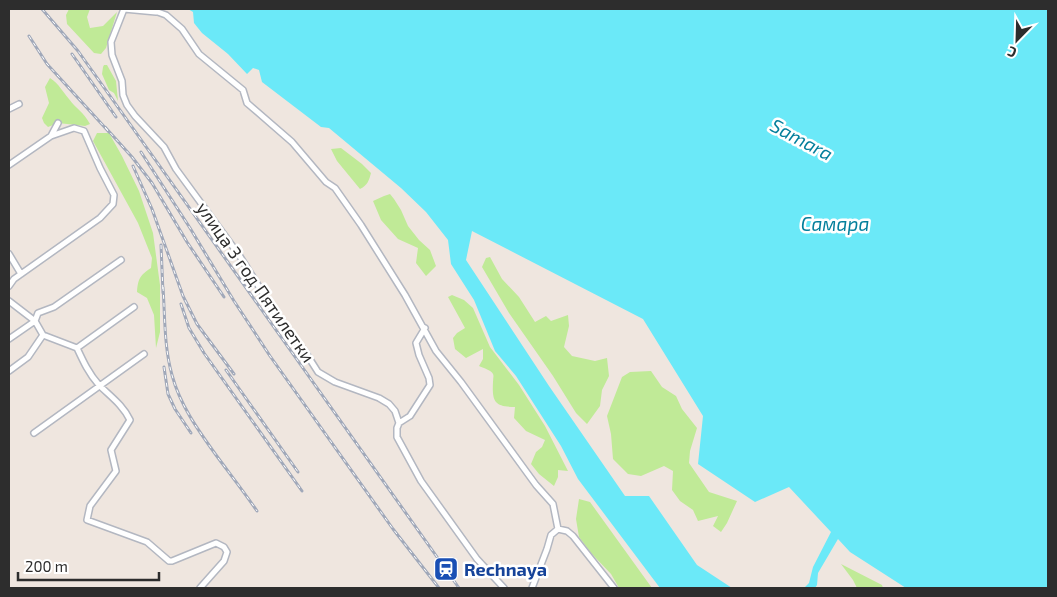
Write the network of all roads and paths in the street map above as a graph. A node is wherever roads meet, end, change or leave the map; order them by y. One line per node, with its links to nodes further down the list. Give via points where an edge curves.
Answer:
1 (124, 9): 2 (street); 22 (street, улица 3 год Пятилетки, via 111,42 127,104 164,147 176,170 239,255 288,333 318,372 389,404)
2 (154, 10): 15 (street, via 166,15 182,29 199,54 243,90 247,103 292,142 335,188)
3 (19, 104): 4 (street)
4 (9, 109)
5 (58, 123): 6 (street)
6 (51, 136): 7 (street); 10 (street, via 74,128 84,131 114,195 113,204 100,218)
7 (9, 165)
8 (9, 254): 10 (street)
9 (121, 260): 14 (street, via 54,307 38,313)
10 (21, 274): 11 (street)
11 (9, 286)
12 (9, 301): 14 (street)
13 (134, 307): 18 (street)
14 (35, 321): 16 (street); 17 (street)
15 (424, 328): 22 (street, via 416,343 430,385 410,416); 24 (street, via 436,350 552,504)
16 (43, 335): 18 (street); 20 (street, via 28,357)
17 (9, 339)
18 (77, 348): 21 (street)
19 (144, 354): 21 (street)
20 (9, 371)
21 (100, 386): 23 (street); 25 (street, via 130,420 111,450 116,471 90,506 87,520 147,542 169,561 216,543 224,547 227,552 224,561)
22 (399, 422): 26 (street, улица 3 год Пятилетки, via 397,437 421,482 477,559)
23 (34, 433)
24 (558, 529): 27 (street, via 551,535); 28 (street, via 573,536)
25 (200, 588)
26 (504, 588)
27 (532, 588)
28 (614, 588)

